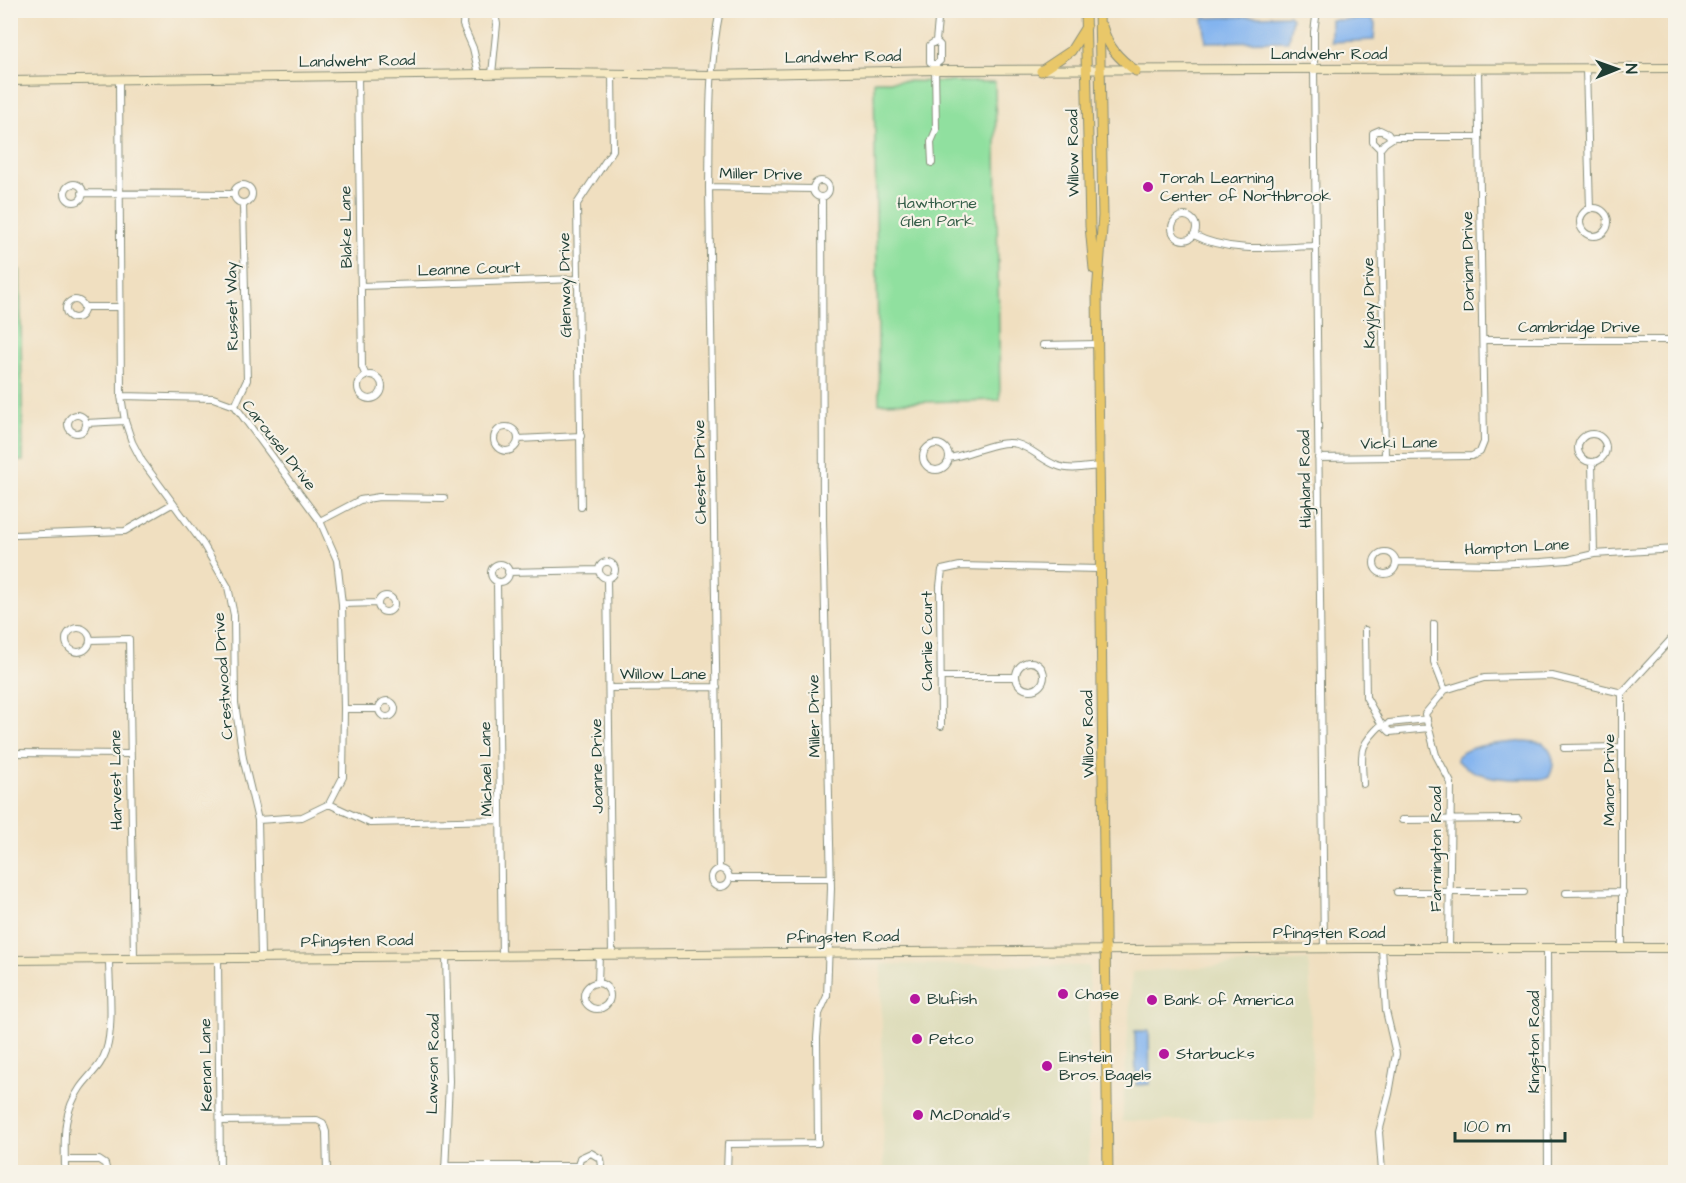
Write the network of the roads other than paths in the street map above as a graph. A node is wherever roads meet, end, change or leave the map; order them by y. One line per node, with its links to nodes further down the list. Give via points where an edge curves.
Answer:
1 (464, 10): 19 (street, via 464,25)
2 (494, 10): 20 (street, via 497,24)
3 (720, 10): 21 (street, Chester Drive)
4 (939, 10): 9 (street, via 936,41 930,45 930,62)
5 (1086, 10): 8 (main road, Willow Road)
6 (1317, 10): 11 (street, Highland Road)
7 (1099, 14): 16 (main road, Willow Road); 17 (main road, via 1109,45 1117,57)
8 (1086, 27): 14 (main road, via 1071,51); 15 (main road, Willow Road)
9 (935, 68): 14 (main road, Landwehr Road); 21 (main road, Landwehr Road); 28 (street)
10 (1676, 68): 13 (main road, Landwehr Road)
11 (1314, 69): 12 (main road, Landwehr Road); 17 (main road, Landwehr Road); 39 (street, Highland Road)
12 (1478, 69): 13 (main road, Landwehr Road); 25 (street, Doriann Drive)
13 (1586, 69): 36 (street)
14 (1041, 71): 15 (main road, Landwehr Road)
15 (1087, 71): 16 (main road, Landwehr Road); 43 (main road, Willow Road, via 1090,226)
16 (1100, 71): 17 (main road, Landwehr Road); 43 (main road, Willow Road, via 1102,216)
17 (1136, 71)
18 (612, 73): 20 (main road, Landwehr Road); 21 (main road, Landwehr Road); 40 (street, Glenway Drive, via 613,150 577,204)
19 (479, 74): 20 (main road, Landwehr Road); 22 (main road, Landwehr Road)
20 (492, 74)
21 (711, 75): 29 (street, Chester Drive)
22 (358, 76): 23 (main road, Landwehr Road); 42 (street, Blake Lane)
23 (119, 80): 24 (main road, Landwehr Road); 32 (street, Crestwood Drive)
24 (10, 81)
25 (1479, 137): 26 (street, Kayjay Drive); 46 (street, Doriann Drive)
26 (1391, 139): 27 (street); 27 (street, Kayjay Drive, via 1380,130 1373,133 1373,142)
27 (1380, 149): 58 (street, Kayjay Drive)
28 (932, 163)
29 (709, 187): 30 (street, Miller Drive); 84 (street, Chester Drive)
30 (813, 189): 34 (street); 34 (street, via 819,181 826,182 829,189)
31 (82, 193): 32 (street)
32 (120, 194): 33 (street); 44 (street, Crestwood Drive)
33 (233, 194): 35 (street); 35 (street, via 241,185 250,188 252,197)
34 (822, 197): 107 (street, Miller Drive, via 823,520)
35 (243, 204): 52 (street, Russet Way, via 247,380)
36 (1590, 209): 36 (street, via 1581,217 1580,225 1584,232 1596,236 1604,231 1607,219 1599,209)
37 (10, 215): 41 (street)
38 (1194, 235): 38 (street, via 1196,225 1190,217 1179,217 1173,222 1174,234 1180,239 1188,240); 39 (street, via 1236,247)
39 (1316, 246): 59 (street, Highland Road)
40 (578, 279): 42 (street, Leanne Court); 55 (street, Glenway Drive)
41 (14, 286)
42 (361, 286): 50 (street, Blake Lane, via 362,367)
43 (1097, 294): 48 (main road, Willow Road)
44 (120, 307): 45 (street); 51 (street, Crestwood Drive)
45 (85, 308)
46 (1483, 340): 47 (street, Cambridge Drive); 57 (street, Doriann Drive, via 1484,442)
47 (1676, 340)
48 (1098, 344): 49 (street); 62 (main road, Willow Road)
49 (1043, 345)
50 (366, 376)
51 (121, 396): 52 (street, Carousel Drive, via 213,398); 53 (street, Crestwood Drive)
52 (235, 406): 66 (street, Carousel Drive)
53 (125, 421): 54 (street); 64 (street, Crestwood Drive, via 142,461)
54 (86, 423)
55 (581, 436): 56 (street); 65 (street, Glenway Drive)
56 (518, 438)
57 (1480, 452): 58 (street, Vicki Lane, via 1472,456)
58 (1384, 457): 59 (street, Vicki Lane)
59 (1318, 458): 113 (street, Highland Road)
60 (949, 459): 60 (street, via 946,466 934,470 924,463 923,454 936,443 944,446); 62 (street, via 1004,443 1026,448 1060,467)
61 (1592, 463): 61 (street, via 1602,459 1607,448 1603,438 1594,434 1583,437 1578,448 1582,458); 69 (street)
62 (1099, 466): 71 (main road, Willow Road)
63 (444, 498): 66 (street, via 360,500)
64 (172, 504): 67 (street, via 125,531 15,535); 101 (street, Crestwood Drive, via 203,544 228,587 234,615 235,703)
65 (581, 507)
66 (320, 521): 77 (street, Carousel Drive, via 337,560)
67 (10, 532)
68 (1676, 549): 69 (street, Hampton Lane)
69 (1594, 554): 70 (street, Hampton Lane, via 1532,562)
70 (1396, 562)
71 (1100, 569): 82 (street, Charlie Court, via 960,566 942,570); 119 (main road, Willow Road)
72 (599, 570): 73 (street); 74 (street, via 600,575); 74 (street, via 605,562 613,564 615,572)
73 (508, 572): 75 (street, via 505,580); 75 (street, via 503,566 493,568 491,576)
74 (608, 578): 85 (street, Joanne Drive)
75 (497, 582): 102 (street, Michael Lane)
76 (378, 603): 77 (street)
77 (342, 604): 88 (street, Carousel Drive)
78 (1434, 624): 86 (street, via 1434,662)
79 (1365, 630): 92 (street, via 1366,697)
80 (1676, 634): 87 (street)
81 (90, 640): 97 (street, Harvest Lane, via 129,639)
82 (941, 677): 83 (street); 91 (street, Charlie Court)
83 (1016, 677): 83 (street, via 1020,685 1032,690 1040,686 1044,674 1040,666 1031,662 1019,668)
84 (717, 687): 85 (street, Willow Lane); 105 (street, Chester Drive)
85 (609, 688): 122 (street, Joanne Drive)
86 (1445, 690): 87 (street, via 1484,678 1552,676); 90 (street, via 1425,714)
87 (1622, 693): 94 (street, Manor Drive)
88 (345, 709): 89 (street); 99 (street, Carousel Drive, via 343,777)
89 (379, 709)
90 (1427, 719): 92 (street); 93 (street, Farmington Road)
91 (941, 726)
92 (1383, 726): 93 (street, via 1390,732); 98 (street, via 1362,747)
93 (1429, 728): 104 (street, Farmington Road, via 1436,755 1451,783)
94 (1622, 747): 95 (street); 111 (street, Manor Drive)
95 (1564, 748)
96 (10, 753): 97 (street)
97 (129, 754): 126 (street, Harvest Lane)
98 (1362, 784)
99 (329, 804): 101 (street, via 302,817); 102 (street, via 370,823)
100 (1518, 819): 104 (street)
101 (258, 820): 125 (street, Crestwood Drive)
102 (500, 820): 123 (street, Michael Lane)
103 (1402, 820): 104 (street)
104 (1451, 820): 109 (street, Farmington Road)
105 (719, 869): 106 (street); 106 (street, via 712,874 713,884 723,887)
106 (729, 878): 107 (street)
107 (831, 878): 120 (street, Miller Drive)
108 (1397, 892): 109 (street)
109 (1450, 892): 110 (street); 115 (street, Farmington Road)
110 (1524, 892)
111 (1623, 892): 112 (street); 117 (street, Manor Drive)
112 (1566, 893)
113 (1324, 948): 114 (main road, Pfingsten Road); 119 (main road, Pfingsten Road)
114 (1382, 948): 115 (main road, Pfingsten Road); 142 (street, via 1386,1011 1396,1054 1379,1132)
115 (1449, 948): 116 (main road, Pfingsten Road)
116 (1547, 948): 117 (main road, Pfingsten Road); 143 (street, Kingston Road)
117 (1623, 948): 118 (main road, Pfingsten Road)
118 (1676, 948)
119 (1106, 950): 120 (main road, Pfingsten Road); 141 (main road, Willow Road)
120 (830, 952): 122 (main road, Pfingsten Road); 140 (street, Miller Drive, via 827,996 819,1014 818,1143 728,1144)
121 (599, 954): 122 (main road, Pfingsten Road); 123 (main road, Pfingsten Road); 130 (street)
122 (612, 954)
123 (502, 955): 124 (main road, Pfingsten Road)
124 (446, 956): 125 (main road, Pfingsten Road); 133 (street, Lawson Road, via 449,1081)
125 (261, 957): 127 (main road, Pfingsten Road)
126 (134, 958): 127 (main road, Pfingsten Road); 128 (main road, Pfingsten Road)
127 (218, 958): 131 (street, Keenan Lane)
128 (109, 959): 129 (main road, Pfingsten Road); 132 (street, via 110,1038 100,1066 82,1085 66,1117)
129 (10, 960)
130 (598, 983): 130 (street, via 584,994 586,1002 595,1008 606,1004 609,997 608,989)
131 (220, 1121): 137 (street, Keenan Lane); 138 (street, via 318,1120 326,1132)
132 (65, 1160): 135 (street); 136 (street, via 99,1160 105,1164)
133 (445, 1169): 134 (street)
134 (579, 1169): 139 (street, via 583,1155 595,1154 602,1163)
135 (65, 1173)
136 (107, 1173)
137 (220, 1173)
138 (327, 1173)
139 (599, 1173)
140 (727, 1173)
141 (1108, 1173)
142 (1382, 1173)
143 (1548, 1173)

